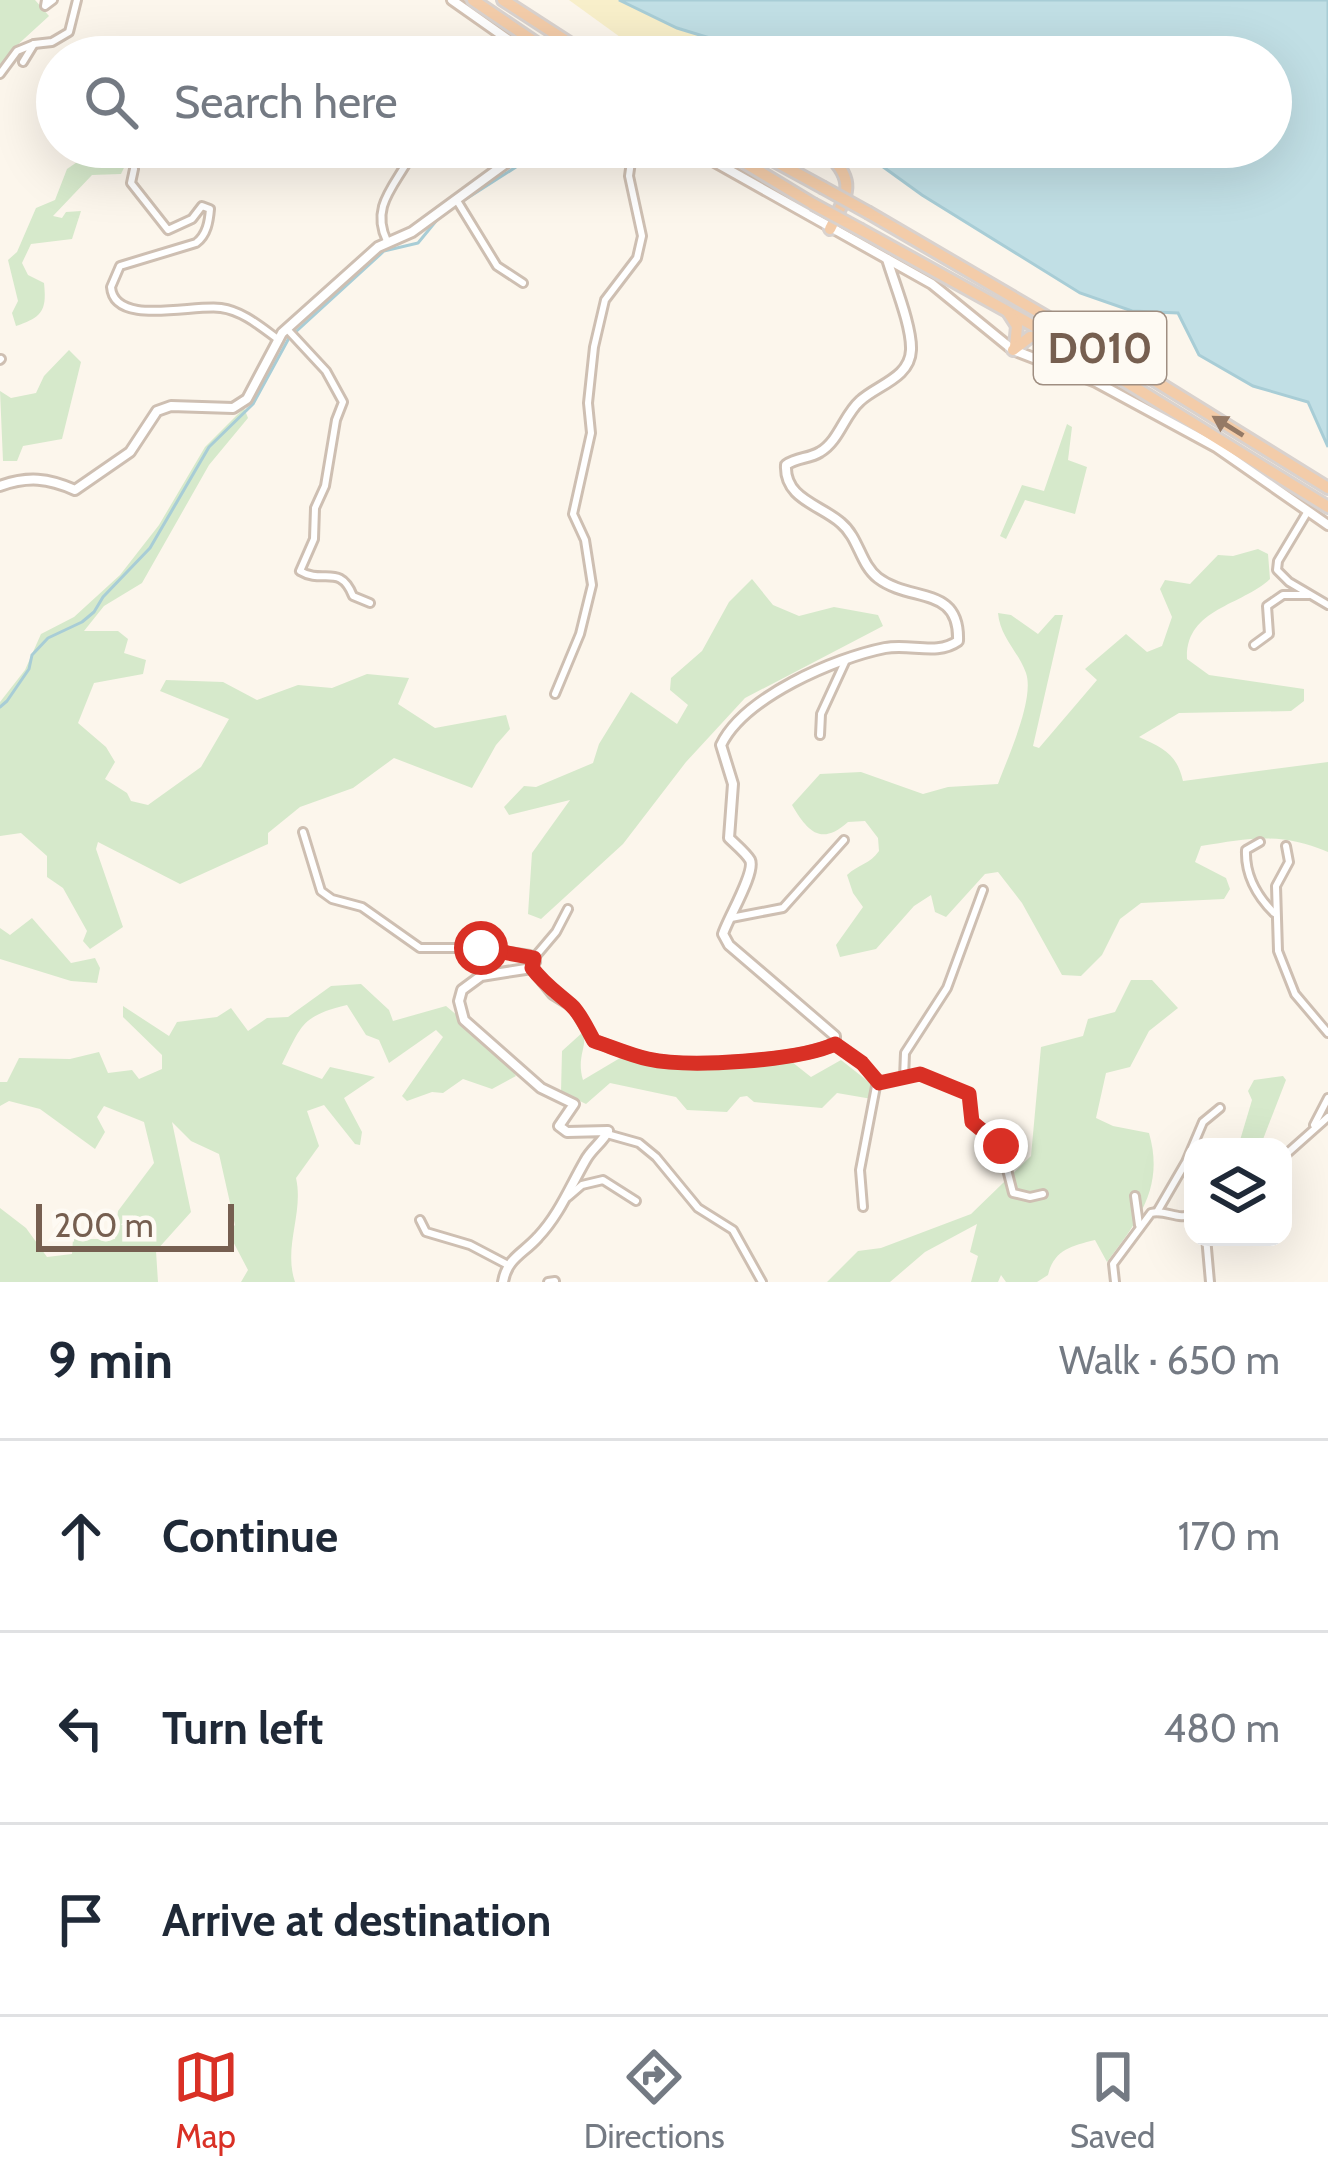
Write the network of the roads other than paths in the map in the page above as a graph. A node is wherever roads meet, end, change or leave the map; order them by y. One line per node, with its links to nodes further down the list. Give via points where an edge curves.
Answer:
1 (77, 0): 5 (street)
2 (452, 0): 6 (street)
3 (473, 0): 7 (highway)
4 (503, 0): 8 (highway)
5 (63, 36)
6 (503, 36)
7 (525, 36)
8 (559, 36)
9 (34, 44): 10 (street); 11 (street)
10 (23, 62)
11 (0, 74)
12 (404, 168): 22 (street, via 379,212)
13 (498, 168): 20 (street)
14 (630, 168): 40 (street, via 642,236 637,258 605,300 594,347 591,433 574,514 592,585)
15 (724, 168): 21 (street)
16 (754, 168): 25 (highway, D010, bridge)
17 (787, 168): 31 (highway, D010, one-way to 17, bridge)
18 (839, 168): 21 (highway, via 849,190)
19 (134, 169): 28 (street, via 136,195 168,230 202,206 210,208 209,221 196,243 120,266 111,287 116,303 165,312 223,308)
20 (456, 198): 22 (street); 24 (street, via 497,266)
21 (830, 229): 23 (street)
22 (387, 242): 26 (street)
23 (887, 259): 29 (street); 39 (street, via 912,347 908,363 852,408 831,443 794,459 785,475 797,496 853,535 878,579 950,608 958,641 938,650 885,648)
24 (523, 284)
25 (1006, 309): 27 (highway, D010); 29 (highway, via 1017,326)
26 (286, 329): 28 (street); 36 (street, via 343,402 300,571 341,578 352,596)
27 (1052, 336): 29 (highway, via 1035,335); 32 (highway, D010)
28 (279, 340): 30 (street, via 247,399 232,408 158,411 130,452 75,490 39,478)
29 (1014, 349): 33 (street, via 1153,411)
30 (0, 486)
31 (1328, 488)
32 (1328, 507)
33 (1309, 511): 34 (street); 35 (street, via 1277,570)
34 (1328, 525)
35 (1313, 596): 37 (street); 38 (street, via 1292,593 1267,606 1270,634)
36 (370, 603)
37 (1328, 604)
38 (1254, 645)
39 (845, 662): 41 (street, via 820,714); 49 (street, via 790,683 730,725 721,745 733,784 729,838 752,869)
40 (555, 694)
41 (820, 735)
42 (303, 832): 50 (street, via 321,891 332,899 362,907 420,948 481,948)
43 (844, 840): 49 (street, via 783,908)
44 (1260, 842): 48 (street, via 1245,859)
45 (1286, 846): 48 (street)
46 (983, 890): 53 (street, via 947,988 904,1054)
47 (568, 909): 50 (street)
48 (1274, 913): 51 (street, via 1295,994)
49 (728, 919): 52 (street, via 729,945)
50 (533, 963): 52 (street, via 594,1041 646,1059 797,1055); 59 (street, via 481,976 462,990 464,1019 541,1088 574,1104 559,1126)
51 (1328, 1034)
52 (835, 1044): 54 (street)
53 (904, 1078): 54 (street); 61 (street, via 920,1074 969,1094 972,1122 1001,1146 1013,1193)
54 (877, 1081): 65 (street, via 860,1171)
55 (1328, 1098): 58 (street)
56 (1220, 1108): 66 (street, via 1203,1122)
57 (1328, 1117): 58 (street)
58 (1312, 1129): 60 (street)
59 (608, 1134): 63 (street); 73 (street, via 639,1144 698,1208 734,1230)
60 (1292, 1148)
61 (1043, 1194)
62 (1135, 1196): 69 (street)
63 (565, 1200): 64 (street, via 603,1180); 71 (street)
64 (636, 1201)
65 (863, 1207)
66 (1157, 1211): 67 (street); 69 (street)
67 (1184, 1216)
68 (420, 1220): 71 (street, via 426,1232)
69 (1139, 1225): 74 (street, via 1113,1264)
70 (1207, 1246): 75 (street)
71 (508, 1265): 72 (street)
72 (503, 1282)
73 (762, 1282)
74 (1115, 1282)
75 (1210, 1282)

